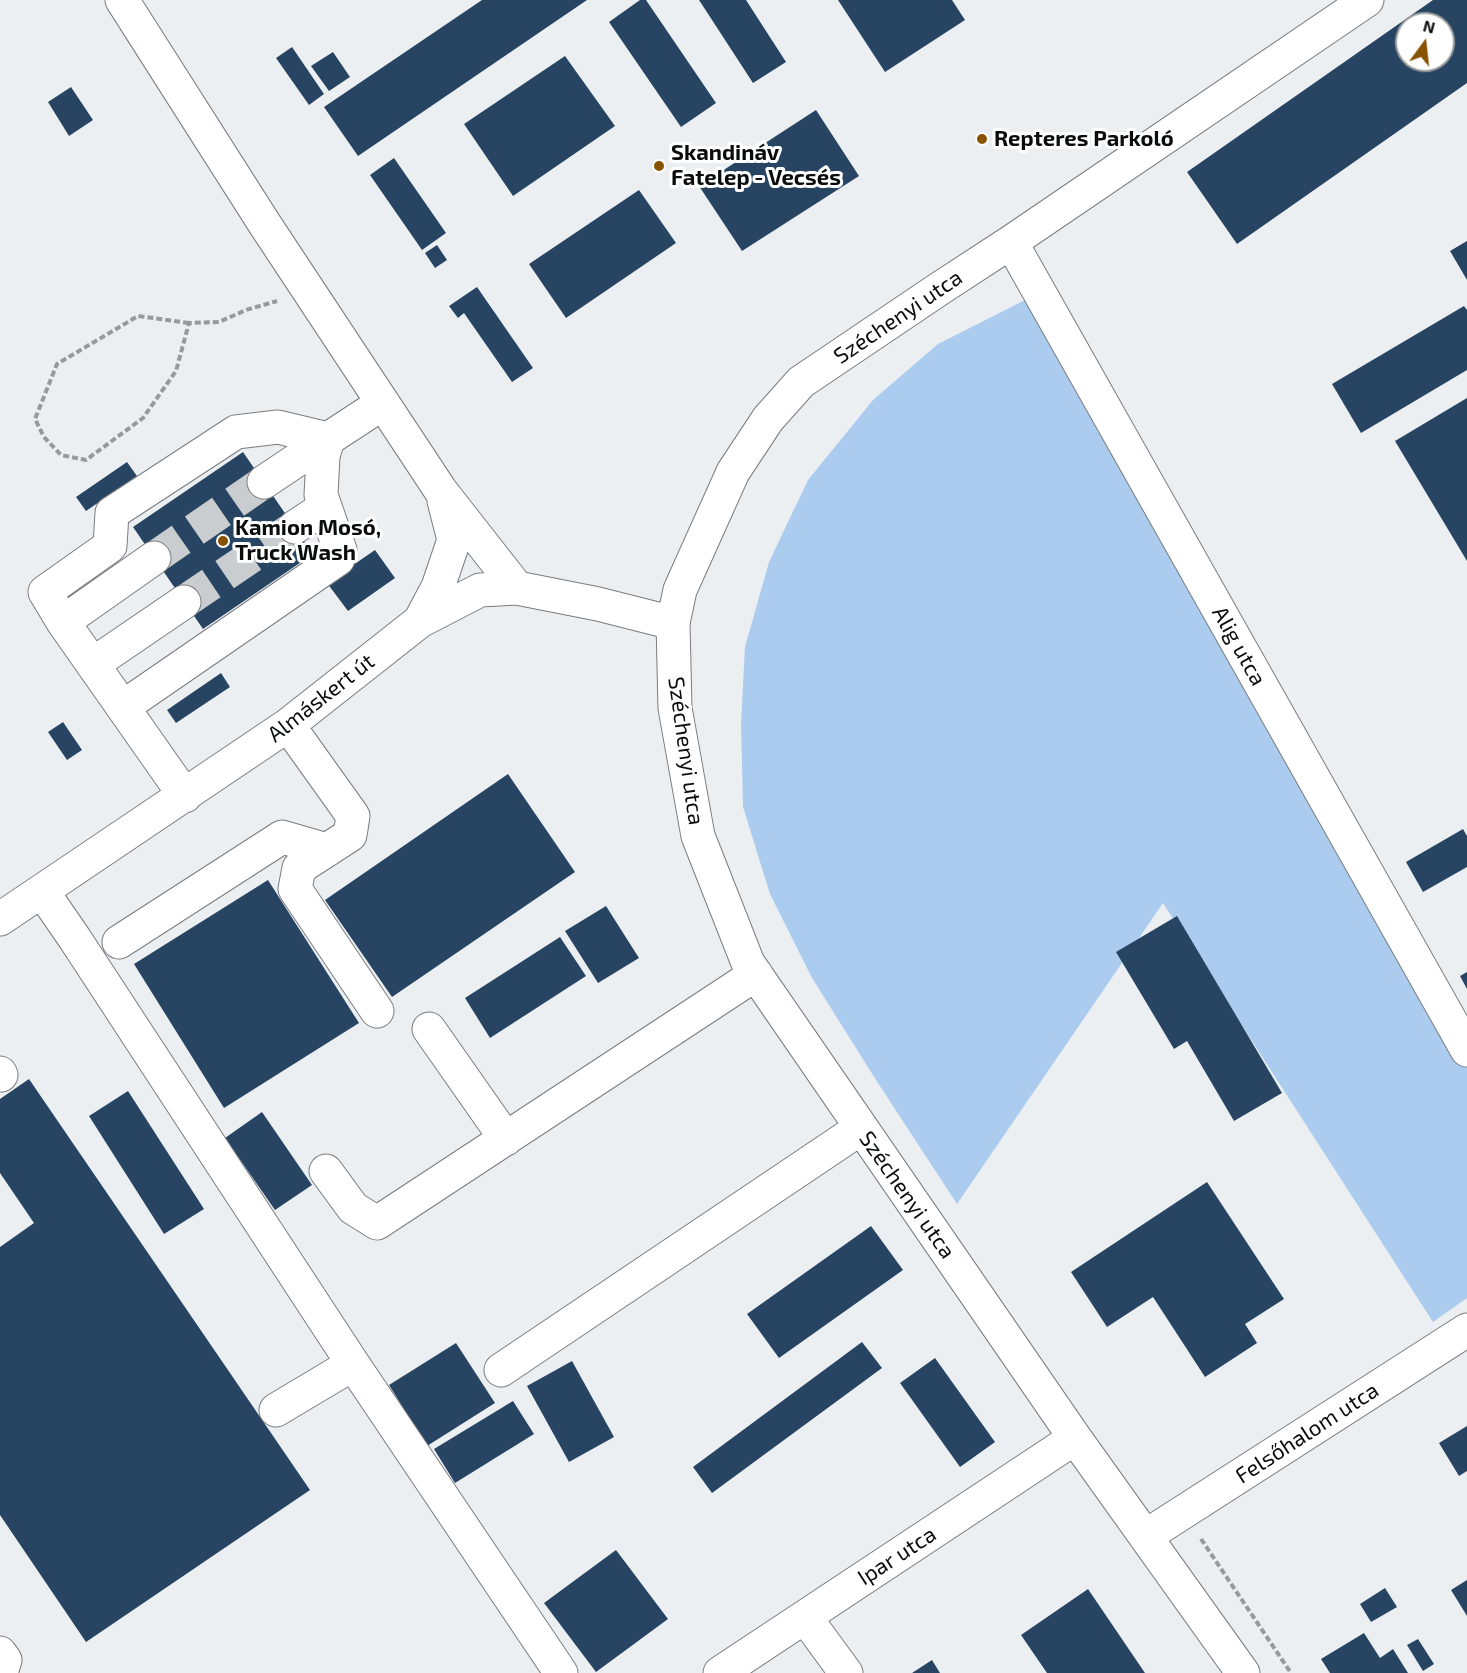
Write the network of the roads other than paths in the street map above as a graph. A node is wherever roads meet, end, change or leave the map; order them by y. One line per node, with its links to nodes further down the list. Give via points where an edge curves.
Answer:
1 (122, 0): 4 (street)
2 (1368, 0): 3 (street, Széchenyi utca)
3 (1011, 242): 15 (street, Széchenyi utca, via 801,382 768,419 733,472 680,590); 27 (street, Alig utca)
4 (383, 403): 5 (street); 7 (street)
5 (328, 440): 6 (street); 8 (street, via 321,495); 14 (street, via 278,427 236,432 112,513 110,546 45,592)
6 (264, 482)
7 (441, 490): 11 (street); 13 (street, via 454,540 438,587)
8 (325, 507): 9 (street); 17 (street, via 340,549 338,559)
9 (295, 527)
10 (154, 558): 14 (street)
11 (517, 588): 13 (street, Almáskert út, via 480,590); 15 (street, Almáskert út)
12 (184, 602): 16 (street)
13 (420, 621): 18 (street, Almáskert út)
14 (63, 622): 16 (street)
15 (673, 623): 24 (street, Széchenyi utca, via 675,708 698,836 748,963)
16 (93, 664): 17 (street)
17 (123, 707): 19 (street)
18 (288, 725): 19 (street, Almáskert út); 20 (street, via 354,816 350,835)
19 (185, 796): 21 (street, Almáskert út)
20 (327, 850): 23 (street, via 282,837); 25 (street, via 299,868 295,889)
21 (42, 891): 22 (street, Almáskert út); 32 (street)
22 (0, 919)
23 (119, 942)
24 (756, 974): 28 (street, Széchenyi utca); 29 (street)
25 (377, 1011)
26 (429, 1029): 29 (street)
27 (1467, 1050)
28 (861, 1128): 33 (street); 35 (street, Széchenyi utca)
29 (506, 1139): 30 (street, via 377,1223 353,1208)
30 (326, 1171)
31 (1467, 1330): 36 (street, Felsőhalom utca)
32 (353, 1364): 34 (street); 38 (street)
33 (501, 1370)
34 (276, 1410)
35 (1075, 1438): 36 (street, Széchenyi utca); 37 (street, Ipar utca)
36 (1146, 1536): 41 (street, Széchenyi utca)
37 (805, 1617): 39 (street, Ipar utca); 40 (street)
38 (561, 1673)
39 (720, 1673)
40 (846, 1673)
41 (1243, 1673)

